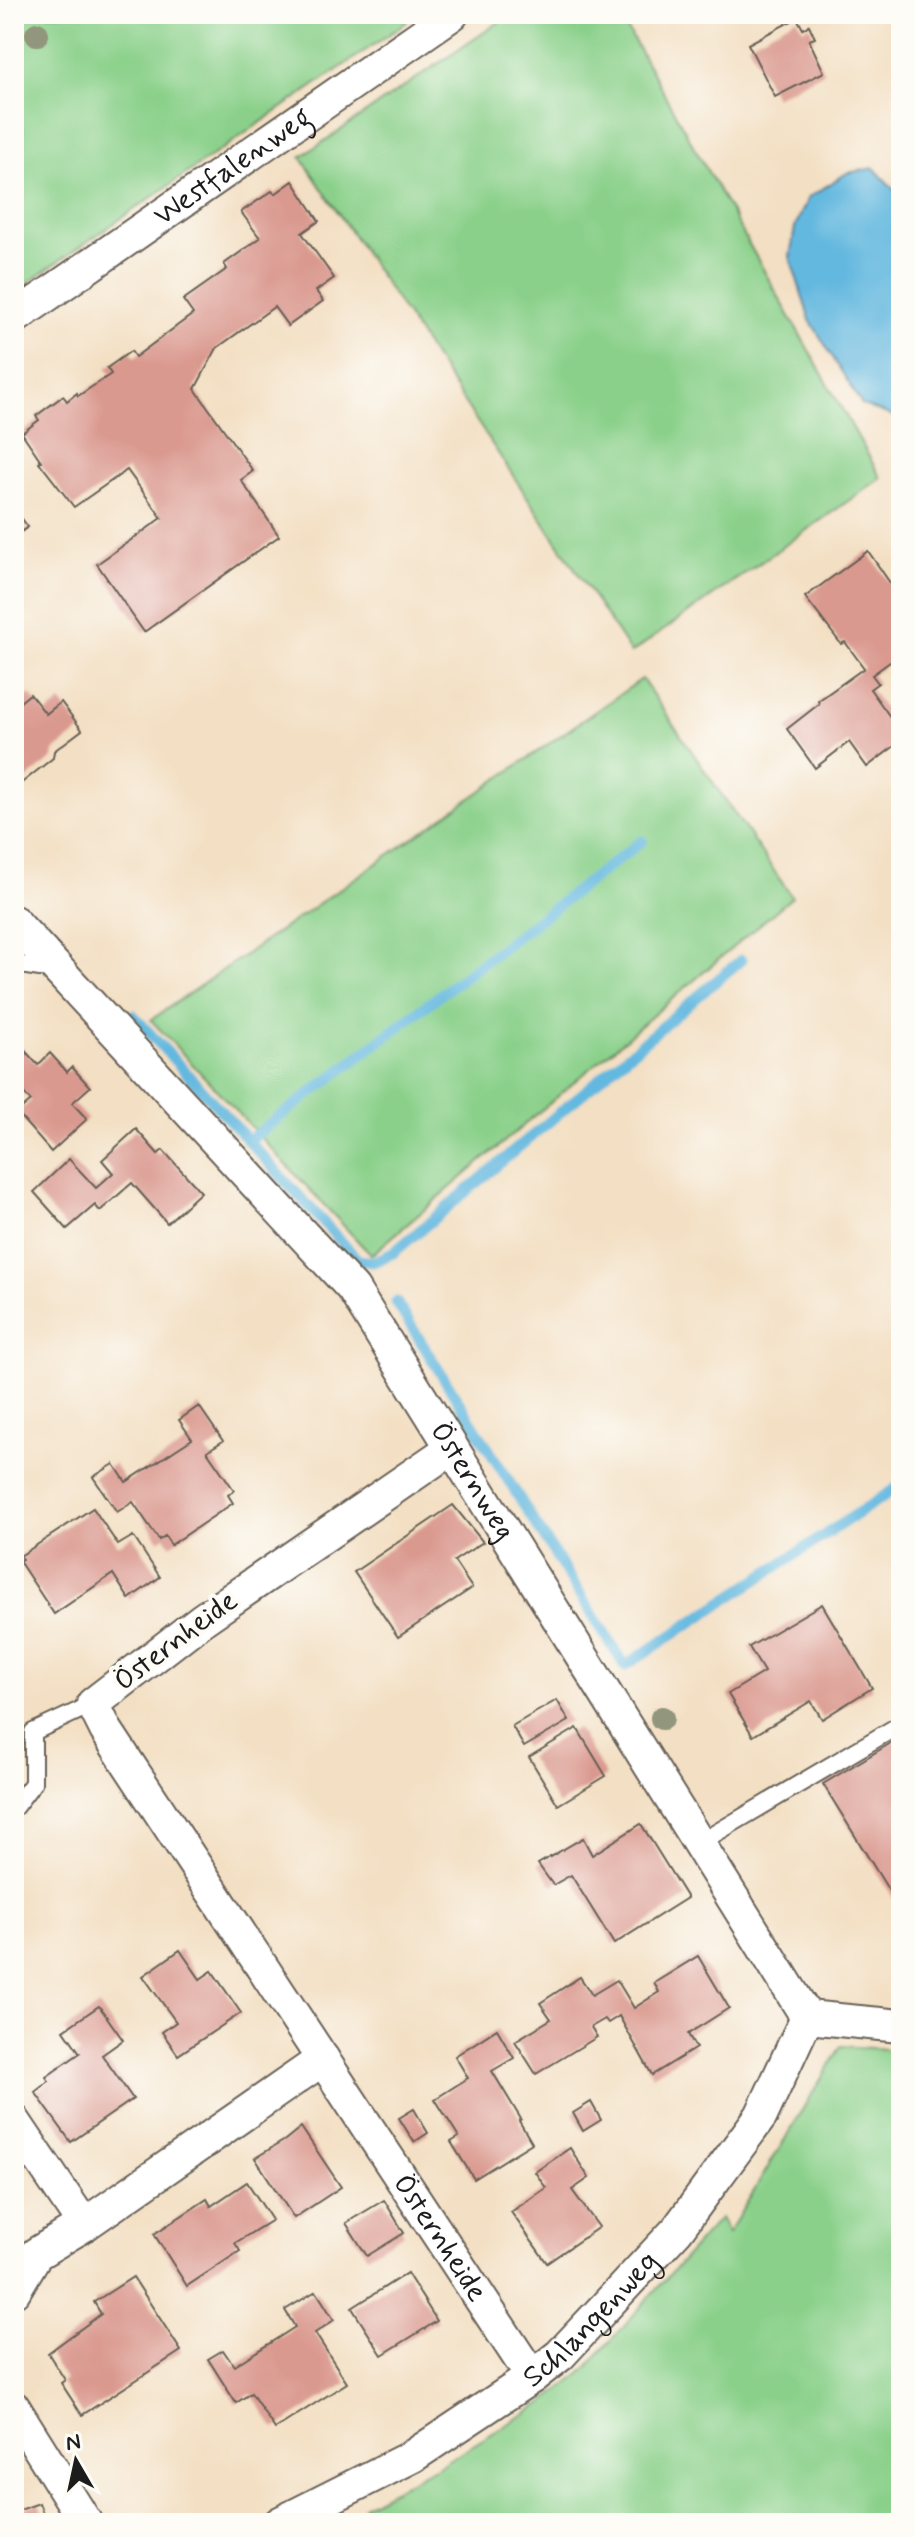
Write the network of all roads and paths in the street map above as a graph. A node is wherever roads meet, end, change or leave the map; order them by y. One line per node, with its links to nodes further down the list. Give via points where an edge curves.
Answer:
1 (452, 14): 2 (street, Westfalenweg)
2 (14, 318)
3 (14, 922): 5 (street, Östernweg)
4 (14, 964): 5 (lane)
5 (58, 971): 6 (street, Östernweg, via 353,1289)
6 (452, 1448): 7 (street, Östernheide, via 203,1619); 10 (street, Östernweg)
7 (93, 1704): 9 (lane, via 33,1732 33,1783); 13 (street, Östernheide)
8 (901, 1724): 10 (lane)
9 (14, 1808)
10 (699, 1843): 11 (street, Östernweg)
11 (807, 2017): 12 (street); 17 (street, Schlangenweg, via 761,2116 677,2230 560,2355)
12 (901, 2026)
13 (323, 2059): 15 (street); 17 (street, Östernheide)
14 (14, 2121): 15 (street)
15 (84, 2225): 16 (street, via 36,2254)
16 (14, 2291)
17 (532, 2377): 20 (street, Schlangenweg, via 413,2456)
18 (14, 2408): 19 (street)
19 (86, 2523)
20 (280, 2523)

